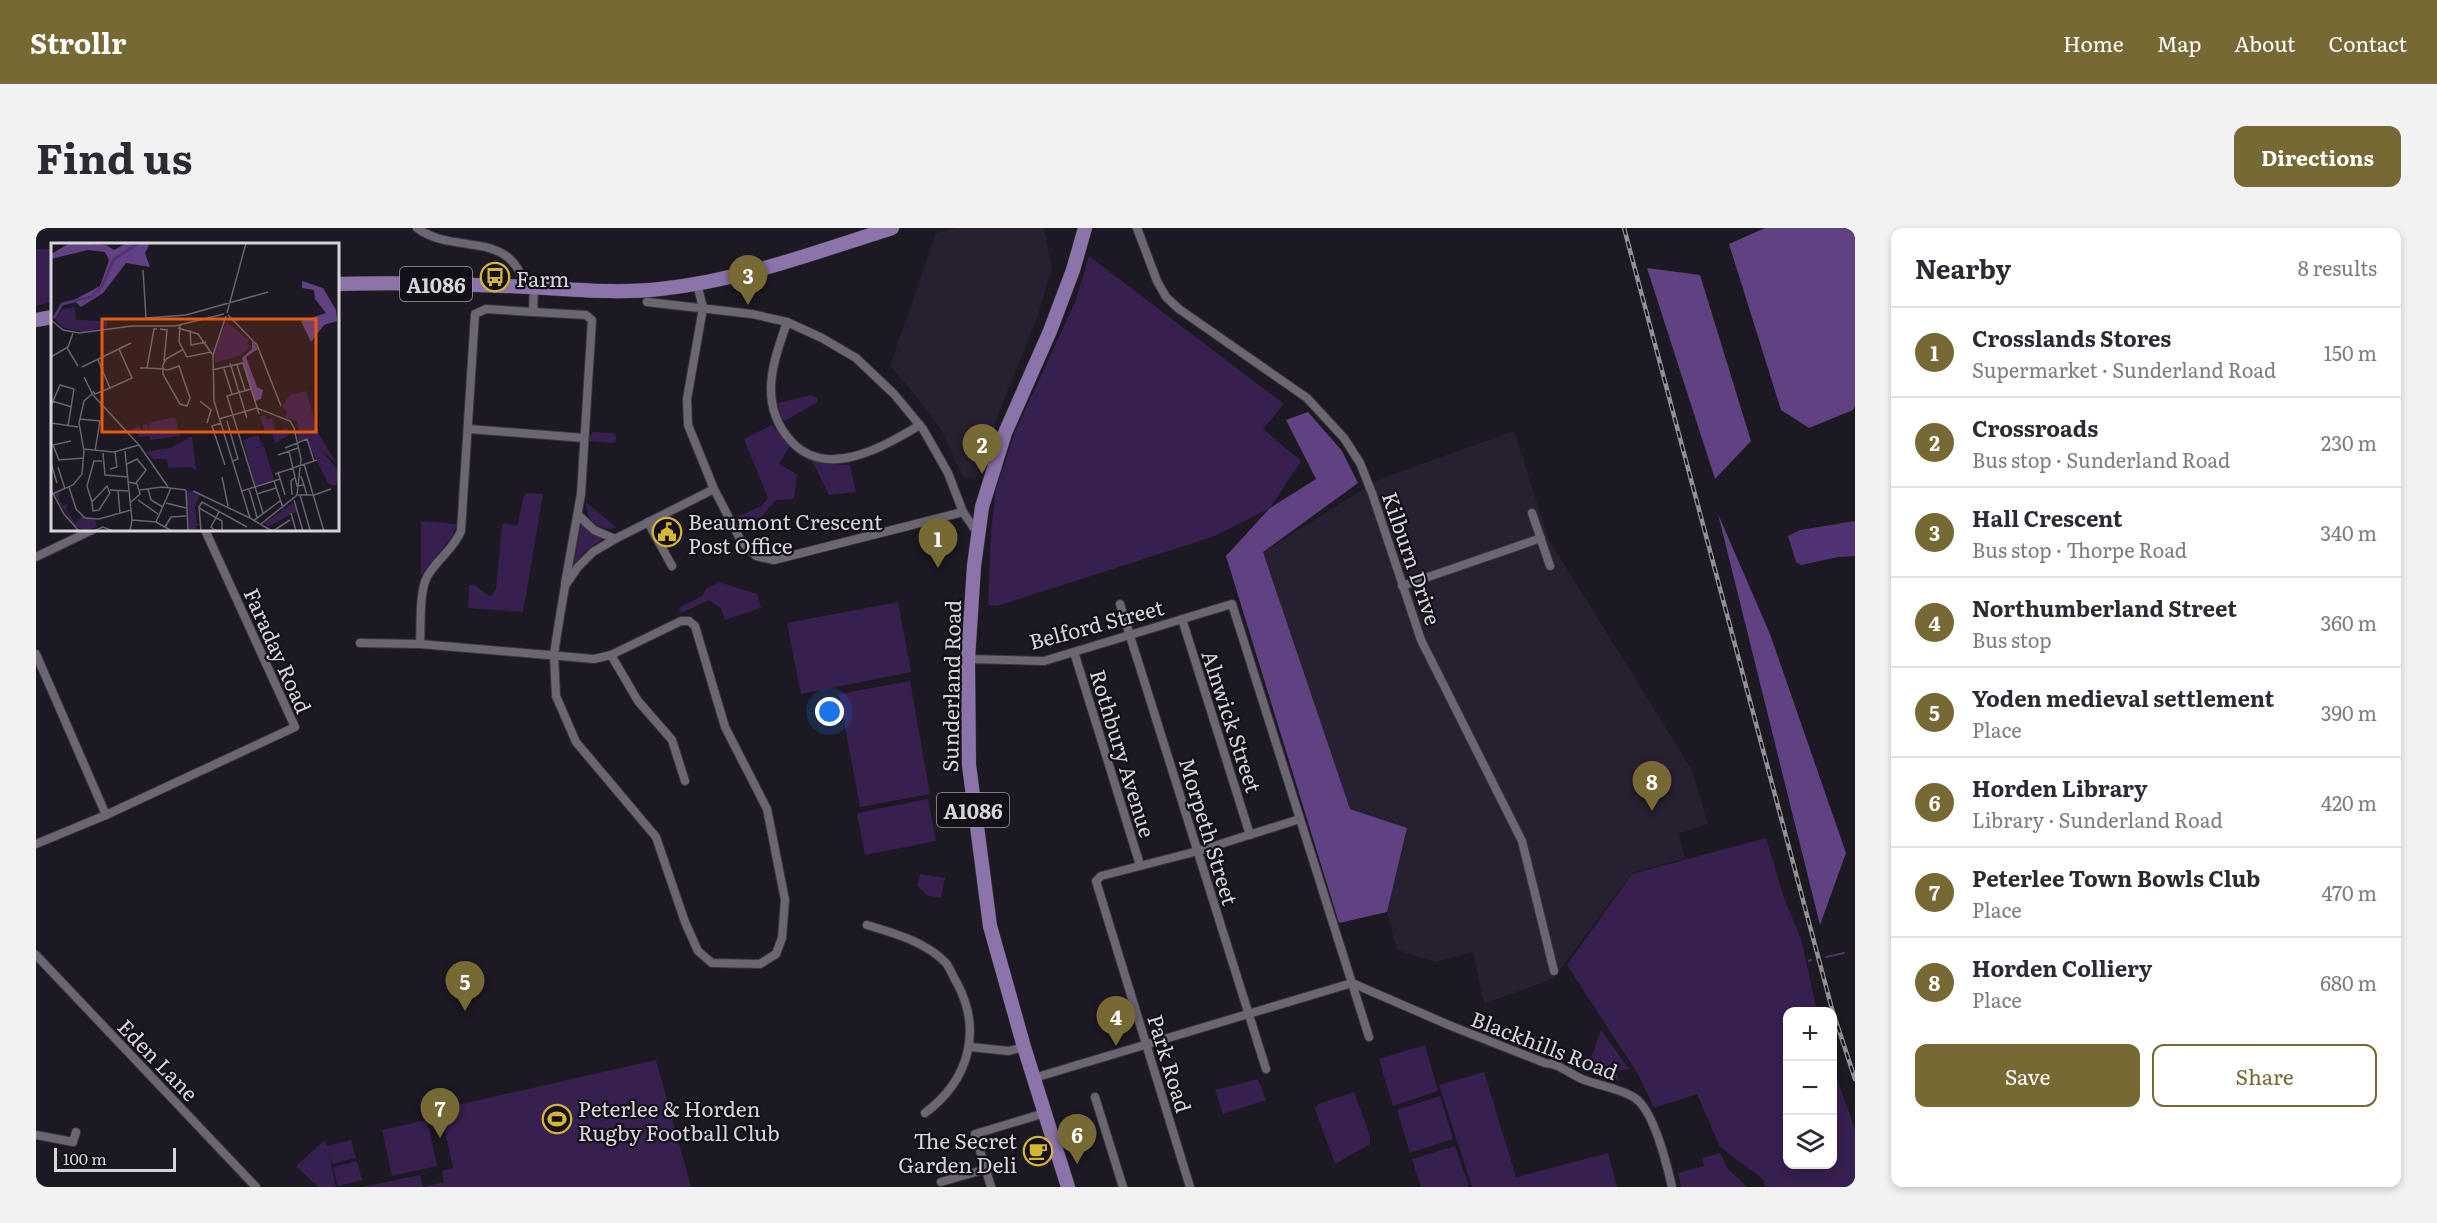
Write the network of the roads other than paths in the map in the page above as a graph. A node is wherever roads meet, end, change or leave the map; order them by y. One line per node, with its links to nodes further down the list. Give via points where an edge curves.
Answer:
1 (417, 228): 7 (street, via 431,235 497,246 520,268)
2 (892, 228): 6 (main road, A1086, via 761,269)
3 (1085, 228): 24 (main road, Sunderland Road / A1086, via 1050,331 1005,433 982,507)
4 (1137, 228): 31 (street, Kilburn Drive, via 1149,265 1166,297 1307,398 1353,451 1372,493)
5 (339, 284): 7 (main road, A1086)
6 (697, 284): 7 (main road, A1086, via 626,292); 9 (street)
7 (530, 287): 10 (street)
8 (646, 302): 9 (street)
9 (703, 308): 13 (street); 17 (street, via 687,399 688,425)
10 (533, 312): 15 (street, via 486,309 476,314); 16 (street, via 586,315 592,320)
11 (51, 317): 12 (main road)
12 (36, 320)
13 (787, 322): 14 (street, via 856,358); 14 (street, via 771,388 773,412 782,432 797,448 821,459 846,459 872,452)
14 (920, 425): 18 (street, via 948,473)
15 (469, 429): 16 (street); 36 (street, via 461,531 423,586)
16 (584, 438): 20 (street)
17 (714, 489): 18 (street, via 741,541 756,556 774,560); 21 (street)
18 (963, 512): 24 (street)
19 (1532, 513): 25 (street)
20 (578, 514): 26 (street, via 594,530); 30 (street)
21 (648, 522): 26 (street); 28 (street)
22 (90, 531): 27 (street)
23 (205, 531): 43 (street, Faraday Road, via 295,727)
24 (978, 534): 41 (main road, Sunderland Road / A1086)
25 (1540, 538): 29 (street); 31 (street)
26 (615, 539): 30 (street, via 593,552)
27 (36, 557)
28 (672, 566)
29 (1550, 566)
30 (565, 586): 39 (street)
31 (1402, 586): 51 (street, Kilburn Drive, via 1421,640 1522,841)
32 (1120, 604): 34 (street, Morpeth Street)
33 (1182, 619): 34 (street, Belford Street); 44 (street, Belford Street, via 1232,604); 45 (street, Alnwick Street)
34 (1130, 634): 37 (street, Belford Street); 47 (street, Morpeth Street)
35 (360, 643): 36 (street)
36 (420, 644): 39 (street)
37 (1074, 652): 41 (street, Belford Street, via 1044,661); 48 (street, Rothbury Avenue)
38 (36, 654): 43 (street)
39 (554, 654): 40 (street, via 594,658); 40 (street, via 556,696 576,742 656,837 698,951 712,963 760,964 776,954 782,938 785,900 767,809 725,727 695,626 681,621)
40 (611, 655): 42 (street, via 638,700 672,740)
41 (968, 659): 57 (main road, Sunderland Road / A1086, via 969,765 982,875 990,926)
42 (685, 781)
43 (106, 814): 46 (street)
44 (1300, 819): 45 (street); 52 (street)
45 (1251, 835): 47 (street)
46 (36, 844)
47 (1198, 851): 48 (street); 53 (street, Morpeth Street)
48 (1140, 865): 55 (street, Park Road, via 1096,881)
49 (867, 925): 56 (street, via 911,938 946,963 967,1002)
50 (36, 955): 67 (street, Eden Lane)
51 (1554, 971)
52 (1352, 983): 53 (street); 54 (street); 72 (street, Blackhills Road, via 1635,1098 1645,1107 1666,1158)
53 (1249, 1014): 55 (street); 58 (street, Morpeth Street)
54 (1369, 1037)
55 (1146, 1045): 59 (street); 71 (street, Park Road)
56 (970, 1047): 57 (street, via 1009,1051); 61 (street, via 942,1101)
57 (1024, 1047): 59 (main road, Sunderland Road / A1086)
58 (1266, 1069)
59 (1034, 1078): 62 (main road, Sunderland Road / A1086)
60 (1095, 1097): 70 (street)
61 (925, 1113)
62 (1045, 1113): 65 (street, via 975,1134); 69 (main road, Sunderland Road / A1086)
63 (76, 1132): 64 (street, via 73,1142)
64 (36, 1135)
65 (986, 1169): 66 (street); 68 (street)
66 (941, 1182)
67 (256, 1187)
68 (991, 1187)
69 (1068, 1187)
70 (1123, 1187)
71 (1190, 1187)
72 (1672, 1187)

